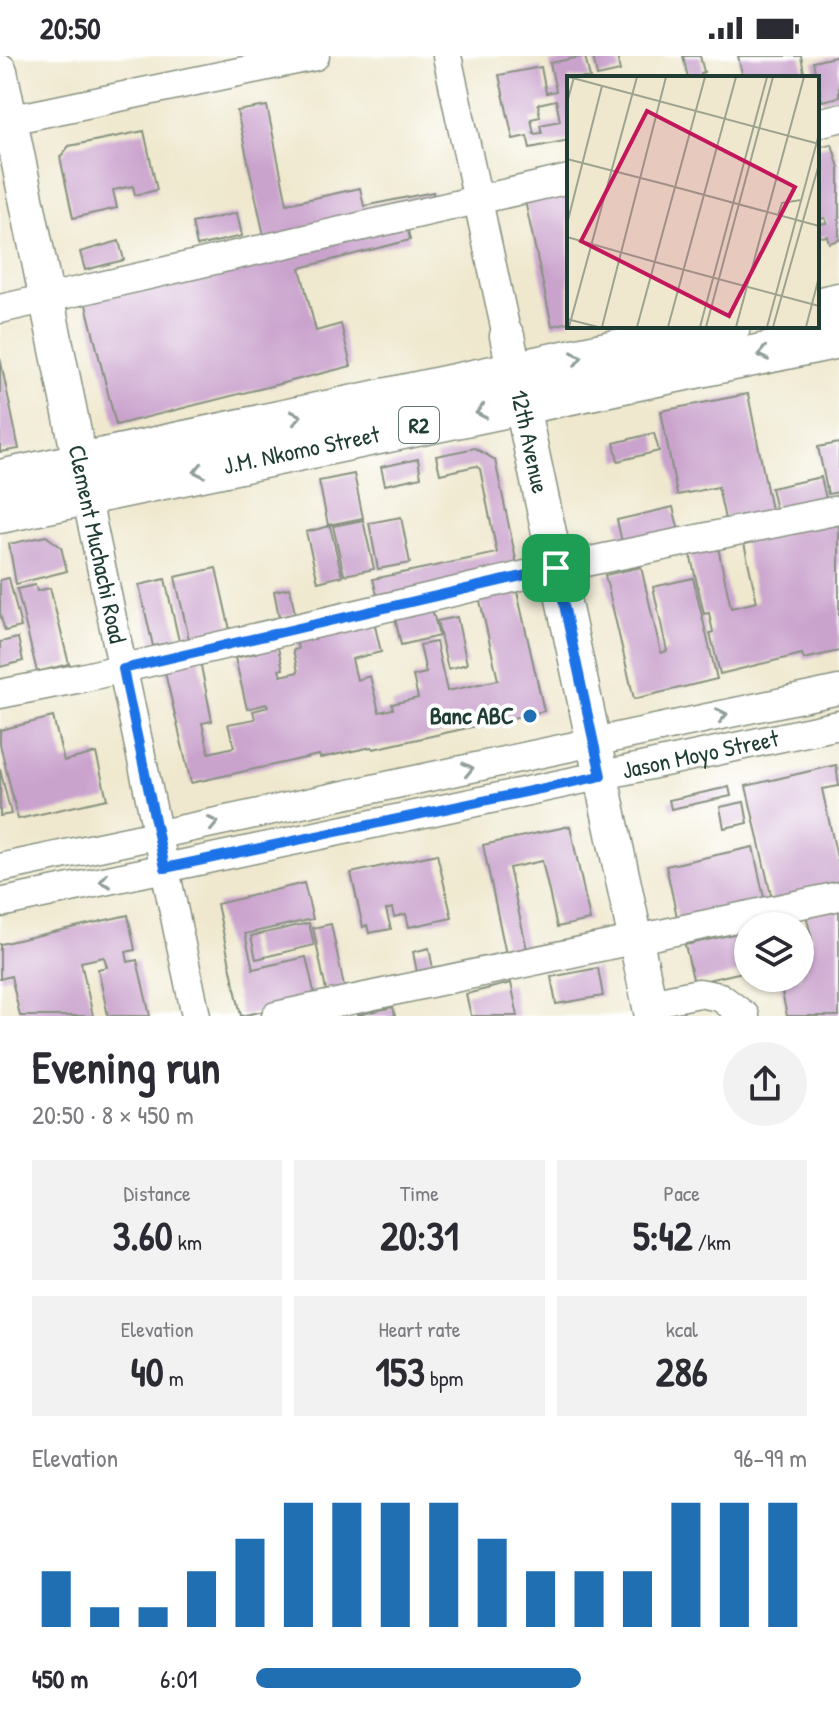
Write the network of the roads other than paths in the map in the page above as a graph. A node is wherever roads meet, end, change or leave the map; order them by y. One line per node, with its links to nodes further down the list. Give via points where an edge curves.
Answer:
1 (315, 56): 5 (street)
2 (447, 56): 8 (street, 12th Avenue)
3 (0, 71): 5 (main road, Clement Muchachi Road)
4 (839, 118): 6 (street)
5 (5, 121): 9 (main road, Clement Muchachi Road)
6 (819, 123)
7 (567, 179): 8 (street)
8 (478, 200): 9 (street); 15 (street, 12th Avenue)
9 (47, 299): 12 (street); 16 (main road, Clement Muchachi Road)
10 (839, 303): 11 (highway)
11 (819, 308)
12 (0, 309)
13 (720, 328): 15 (highway, J.M. Nkomo Street / R2, one-way to 13)
14 (839, 338): 15 (highway, J.M. Nkomo Street / R2, one-way to 15)
15 (514, 370): 16 (highway, J.M. Nkomo Street / R2); 20 (main road, 12th Avenue)
16 (83, 479): 17 (highway, J.M. Nkomo Street / R2); 19 (highway, J.M. Nkomo Street / R2); 21 (street, Clement Muchachi Road)
17 (0, 480)
18 (839, 510): 20 (street)
19 (0, 513)
20 (556, 568): 21 (street); 25 (main road, 12th Avenue)
21 (123, 669): 23 (street); 27 (street, Clement Muchachi Road)
22 (839, 690): 25 (street, Jason Moyo Street, one-way to 22)
23 (0, 694)
24 (839, 725): 26 (street, Jason Moyo Street)
25 (594, 742): 26 (main road, 12th Avenue); 27 (street, Jason Moyo Street, one-way to 25)
26 (601, 776): 29 (street, Jason Moyo Street); 32 (main road, 12th Avenue)
27 (158, 835): 28 (street, Jason Moyo Street); 29 (street, Clement Muchachi Road)
28 (0, 868)
29 (165, 868): 31 (street, Jason Moyo Street, one-way to 31); 34 (street, Clement Muchachi Road)
30 (839, 896): 32 (street)
31 (0, 903)
32 (636, 941): 33 (main road, 12th Avenue); 35 (street)
33 (651, 1010): 36 (street, via 699,993 720,997)
34 (196, 1016)
35 (276, 1016)
36 (745, 1016)

